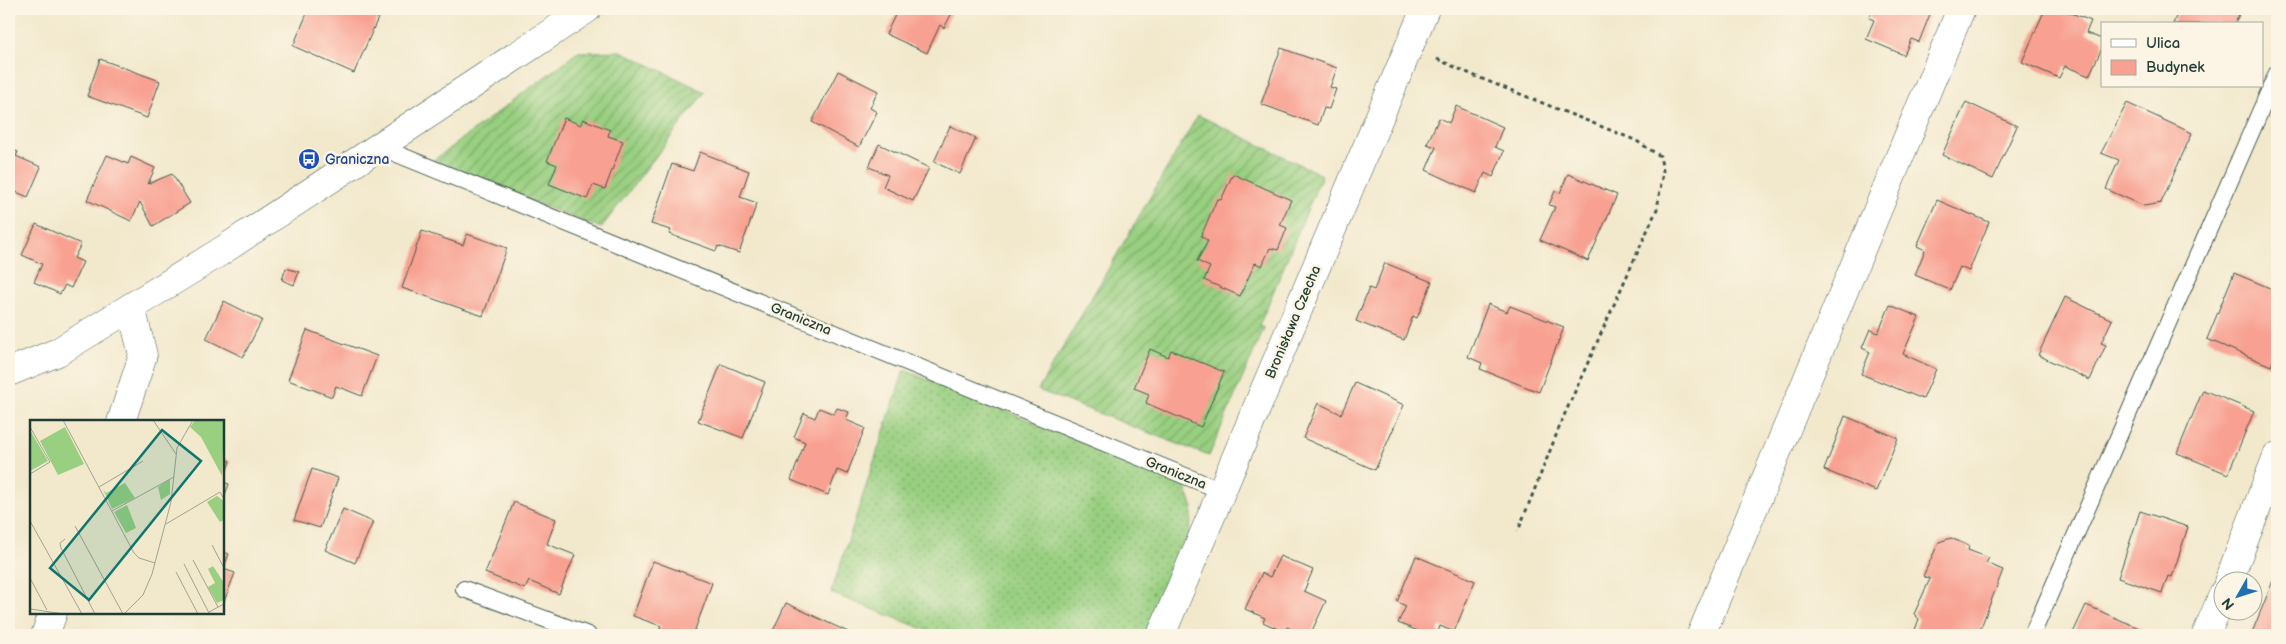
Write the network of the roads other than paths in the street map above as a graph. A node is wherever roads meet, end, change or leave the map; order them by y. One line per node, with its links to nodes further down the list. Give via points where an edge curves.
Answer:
1 (587, 9): 5 (street)
2 (1425, 9): 10 (street, Bronisława Czecha)
3 (1961, 9): 18 (street)
4 (2277, 72): 19 (lane)
5 (380, 147): 6 (street); 10 (lane, Graniczna)
6 (131, 307): 7 (street, via 58,352); 8 (street, via 142,355)
7 (9, 372)
8 (122, 420)
9 (2277, 456): 11 (street)
10 (1222, 491): 17 (street, Bronisława Czecha)
11 (2232, 572)
12 (464, 588): 16 (lane)
13 (53, 614): 15 (street)
14 (2214, 616): 20 (street)
15 (45, 635)
16 (588, 635)
17 (1161, 635)
18 (1702, 635)
19 (2032, 635)
20 (2206, 635)

